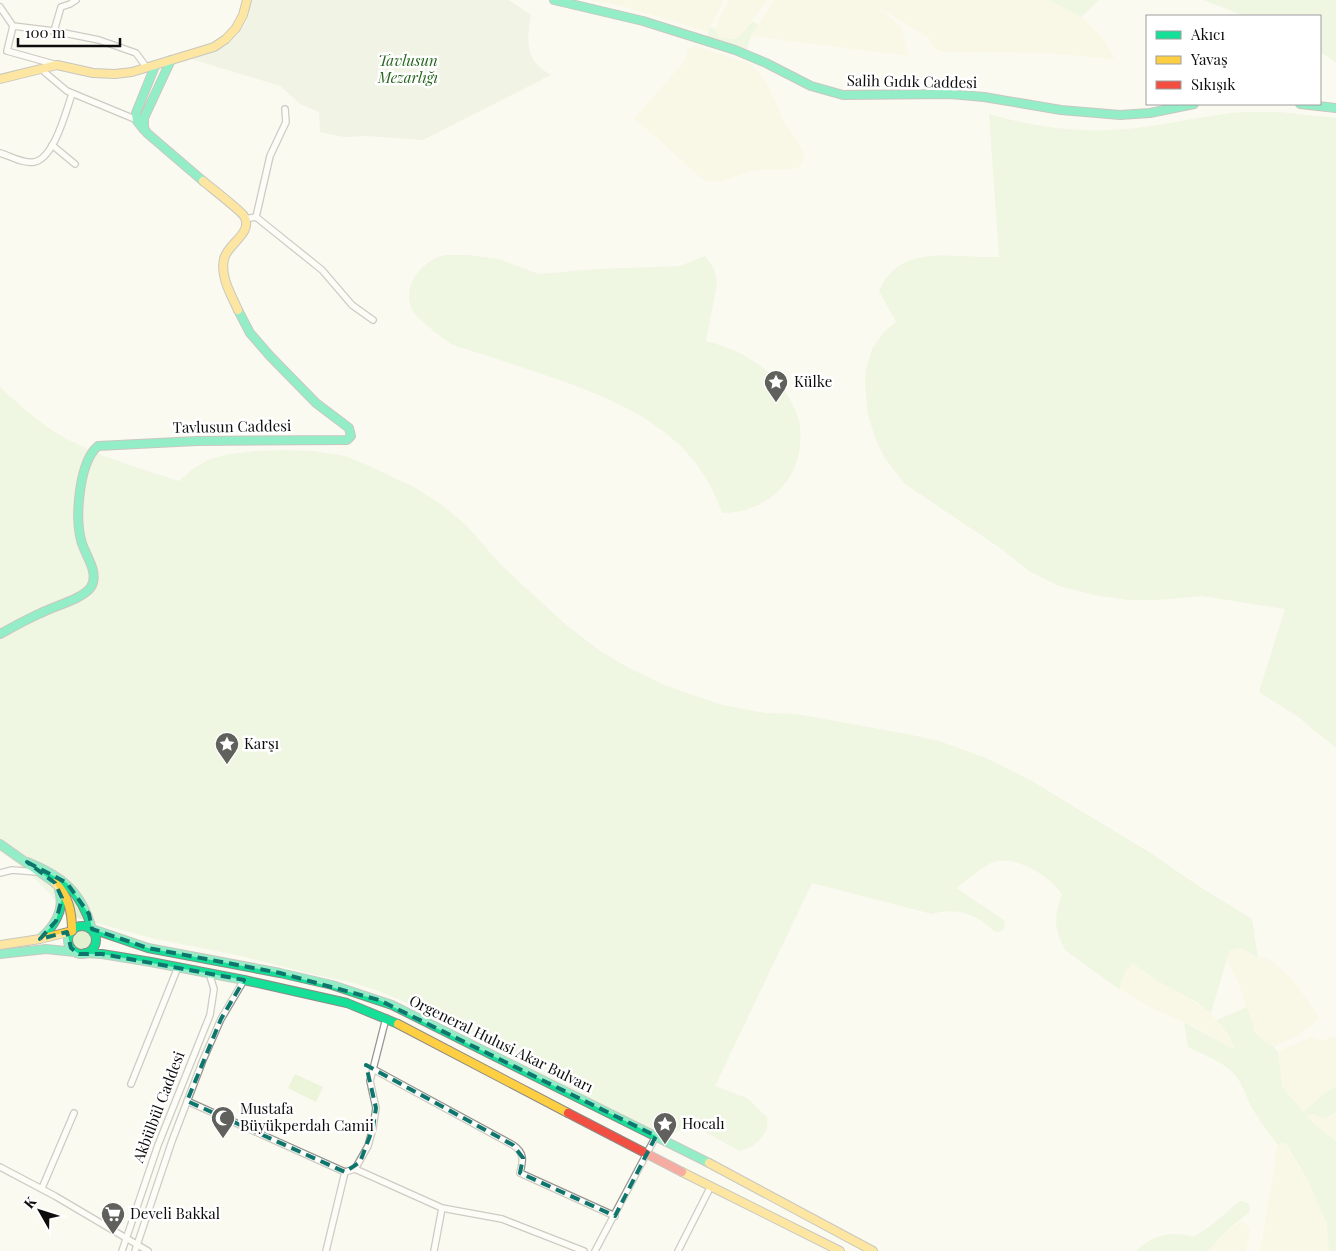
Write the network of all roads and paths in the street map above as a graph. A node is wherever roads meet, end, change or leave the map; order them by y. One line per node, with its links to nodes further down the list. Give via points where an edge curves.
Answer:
1 (76, 0): 6 (street, via 61,7)
2 (247, 0): 8 (street, via 242,18 226,39 214,47)
3 (554, 0): 15 (street, Salih Gıdık Caddesi, via 643,21 735,50 811,86 843,95 967,95 1061,110 1120,115)
4 (0, 7): 5 (street)
5 (13, 26): 6 (street); 7 (street)
6 (54, 31): 11 (street, via 99,40 136,53)
7 (3, 49): 9 (street)
8 (171, 60): 10 (street); 20 (street, via 144,118)
9 (57, 65): 11 (street, via 80,72 105,74); 12 (street)
10 (156, 66): 11 (street); 19 (street, via 137,109)
11 (147, 68)
12 (42, 70): 13 (street); 14 (street)
13 (0, 80)
14 (72, 94): 19 (street); 21 (street)
15 (1189, 105)
16 (1309, 105): 17 (street)
17 (1336, 108)
18 (285, 109): 24 (street, via 286,122 270,156)
19 (137, 120): 20 (street)
20 (147, 133): 25 (street, via 241,212)
21 (52, 145): 22 (street, via 43,157 32,162); 23 (street)
22 (0, 153)
23 (75, 164)
24 (256, 217): 25 (street); 26 (street, via 322,270 352,305)
25 (246, 222): 27 (street, Tavlusun Caddesi, via 244,232 226,253 222,266 238,310 250,334 312,399 349,428 350,438 98,446 85,465 77,518 81,541 92,567 91,586 84,594)
26 (373, 320)
27 (0, 634)
28 (0, 844): 29 (street)
29 (27, 862): 31 (street); 33 (street, via 67,883 89,914)
30 (0, 873): 31 (street, via 12,870)
31 (42, 873): 32 (street)
32 (55, 883): 34 (street, via 63,889 68,901); 35 (street, via 62,898 60,913 52,928)
33 (92, 929): 34 (street, via 80,926); 38 (street, via 96,937 95,946); 48 (street, Orgeneral Hulusi Akar Bulvarı, via 148,948 280,973 379,1000)
34 (72, 931): 35 (street); 37 (street, via 69,944)
35 (40, 939): 36 (street)
36 (0, 945)
37 (75, 952): 38 (street); 39 (street, via 46,949)
38 (86, 953): 40 (street, Orgeneral Hulusi Akar Bulvarı)
39 (0, 954)
40 (178, 967): 41 (street, Orgeneral Hulusi Akar Bulvarı); 45 (street)
41 (209, 973): 42 (street, Orgeneral Hulusi Akar Bulvarı); 57 (street, Akbülbül Caddesi, via 214,989 210,1015 158,1145)
42 (244, 980): 43 (street, Orgeneral Hulusi Akar Bulvarı, via 347,1004); 46 (street, Akbülbül Caddesi, via 221,1019)
43 (386, 1018): 44 (street); 49 (street, Orgeneral Hulusi Akar Bulvarı)
44 (373, 1069): 51 (street, via 370,1081 376,1108 373,1128 368,1146); 56 (street, via 513,1144 524,1158 520,1173)
45 (131, 1084)
46 (187, 1102): 52 (street); 58 (street, Akbülbül Caddesi)
47 (74, 1113): 54 (street)
48 (656, 1136): 49 (street); 68 (street, Orgeneral Hulusi Akar Bulvarı)
49 (647, 1154): 53 (street, Orgeneral Hulusi Akar Bulvarı); 56 (street)
50 (0, 1167): 54 (street)
51 (355, 1169): 52 (street); 55 (street)
52 (345, 1172): 62 (street)
53 (711, 1186): 66 (street); 67 (street, Orgeneral Hulusi Akar Bulvarı)
54 (42, 1188): 57 (street)
55 (442, 1208): 63 (street); 64 (street, via 502,1219)
56 (615, 1216): 65 (street)
57 (126, 1238): 58 (street); 59 (street, Akbülbül Caddesi)
58 (137, 1244): 60 (street, Akbülbül Caddesi); 61 (street)
59 (122, 1251)
60 (135, 1251)
61 (148, 1251)
62 (326, 1251)
63 (434, 1251)
64 (584, 1251)
65 (595, 1251)
66 (679, 1251)
67 (840, 1251)
68 (873, 1251)

